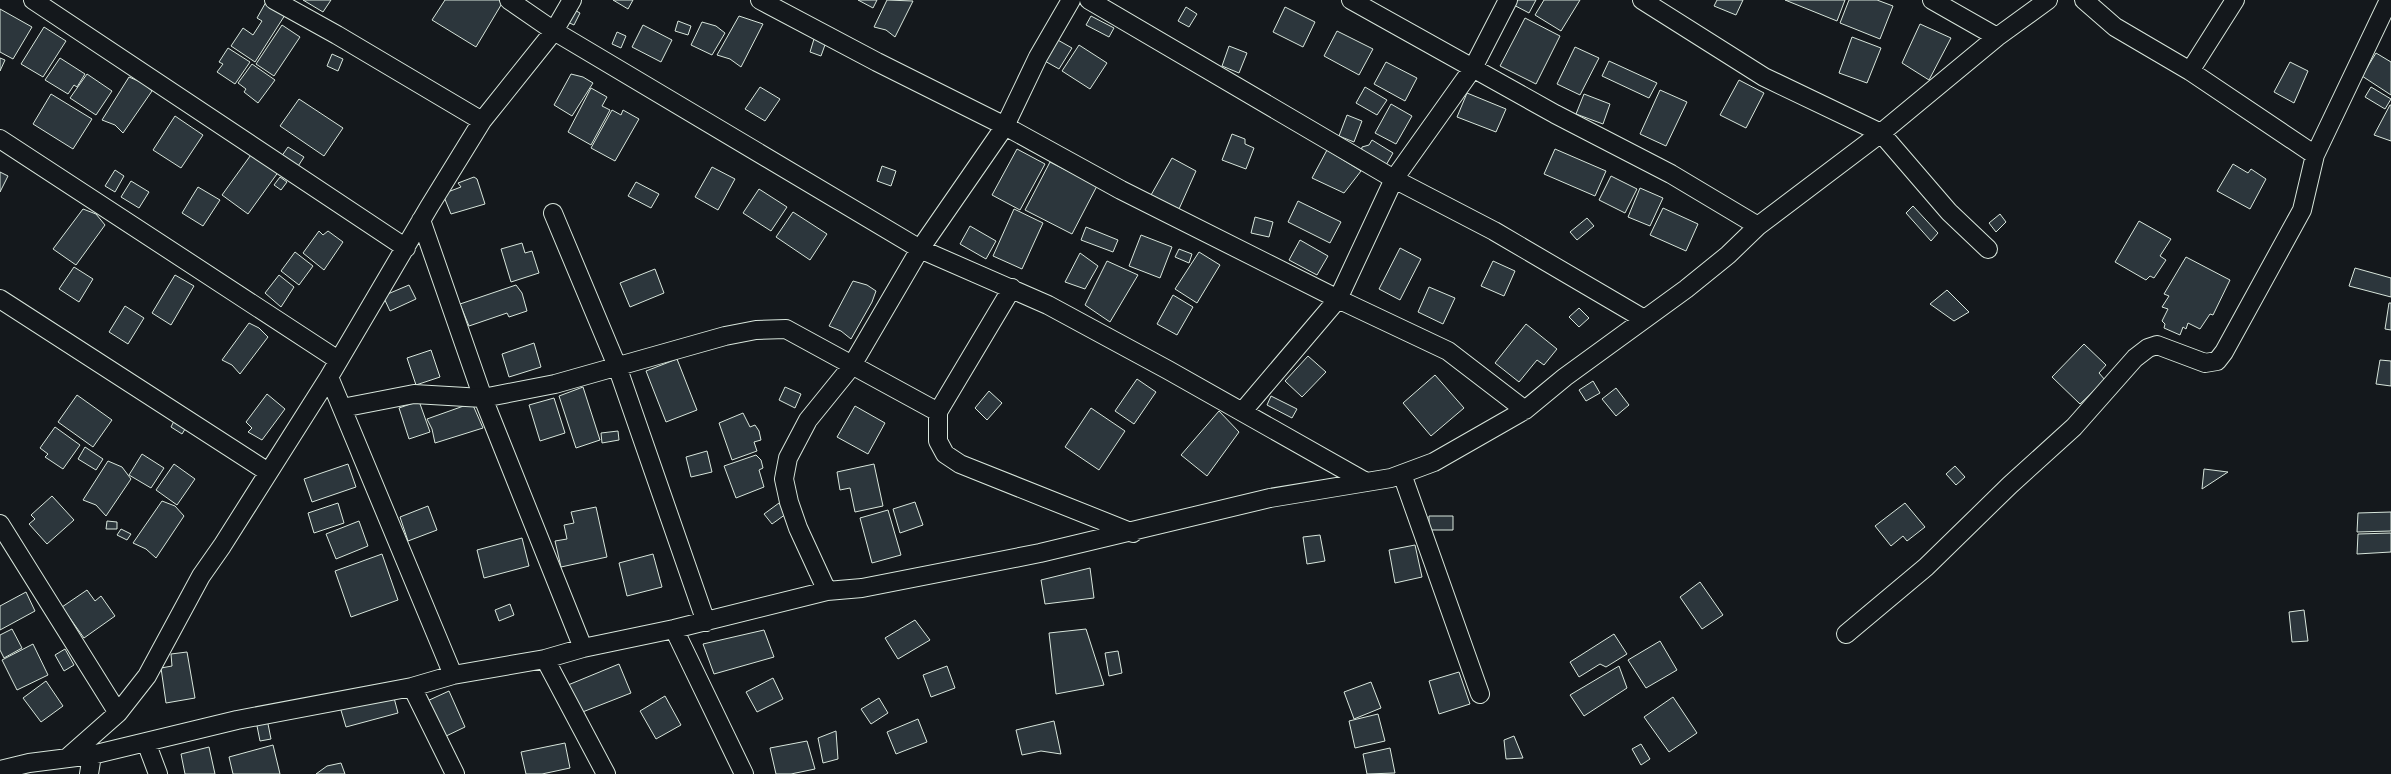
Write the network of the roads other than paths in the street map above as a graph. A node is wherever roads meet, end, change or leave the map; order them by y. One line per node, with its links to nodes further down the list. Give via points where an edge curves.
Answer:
1 (33, 0): 30 (street)
2 (274, 0): 21 (street)
3 (509, 0): 17 (street)
4 (572, 0): 17 (street)
5 (760, 0): 22 (street)
6 (1071, 0): 22 (street, via 1038,57)
7 (1089, 0): 26 (street)
8 (1351, 0): 19 (street)
9 (1508, 0): 19 (street)
10 (1642, 0): 23 (street, via 1764,77)
11 (1932, 0): 18 (street)
12 (2048, 0): 18 (street)
13 (2084, 0): 20 (street, via 2115,27)
14 (2235, 0): 20 (street)
15 (2389, 0): 16 (street)
16 (2386, 18): 25 (street)
17 (554, 31): 21 (street); 31 (street)
18 (1997, 37): 23 (street)
19 (1473, 68): 26 (street); 29 (street, via 1671,174)
20 (2190, 71): 25 (street)
21 (482, 121): 28 (street)
22 (1005, 126): 31 (street); 35 (street, via 1121,190)
23 (1881, 133): 29 (street); 32 (street, via 1949,212)
24 (0, 139): 37 (street)
25 (2315, 155): 54 (street, via 2302,210 2217,361 2205,363 2157,345 2148,348 2135,358 2074,428 2010,484 1926,567)
26 (1394, 179): 35 (street); 36 (street, via 1494,231)
27 (552, 213): 38 (street)
28 (421, 220): 30 (street); 41 (street)
29 (1758, 226): 36 (street, via 1686,290)
30 (406, 248): 37 (street)
31 (920, 249): 33 (street); 39 (street)
32 (1988, 249)
33 (1012, 288): 44 (street); 45 (street)
34 (0, 299): 46 (street)
35 (1338, 299): 43 (street, via 1448,351); 45 (street)
36 (1644, 319): 43 (street)
37 (338, 360): 40 (street)
38 (617, 366): 39 (street, via 725,336 756,330 786,329); 41 (street, via 555,384); 52 (street)
39 (852, 367): 44 (street); 51 (street, via 808,420 788,458 784,479 798,528)
40 (329, 377): 42 (street); 46 (street)
41 (483, 398): 42 (street, via 414,394); 55 (street)
42 (342, 408): 57 (street)
43 (1525, 410): 47 (street, via 1440,459)
44 (938, 412): 50 (street, via 938,441 945,454 960,464)
45 (1242, 412): 48 (street)
46 (268, 472): 60 (street, via 201,576 147,676)
47 (1402, 474): 48 (street); 59 (street)
48 (1366, 482): 50 (street, via 1270,498)
49 (0, 524): 60 (street)
50 (1133, 532): 51 (street, via 870,587)
51 (827, 591): 52 (street)
52 (706, 622): 53 (street)
53 (674, 630): 55 (street); 69 (street)
54 (1846, 634)
55 (583, 648): 56 (street)
56 (545, 659): 57 (street); 68 (street)
57 (453, 675): 58 (street)
58 (412, 687): 61 (street, via 244,719); 67 (street)
59 (1480, 694)
60 (118, 713): 63 (street)
61 (146, 742): 62 (street); 66 (street)
62 (92, 754): 63 (street); 65 (street)
63 (67, 758): 64 (street)
64 (0, 770)
65 (89, 774)
66 (158, 774)
67 (455, 774)
68 (606, 774)
69 (744, 774)

